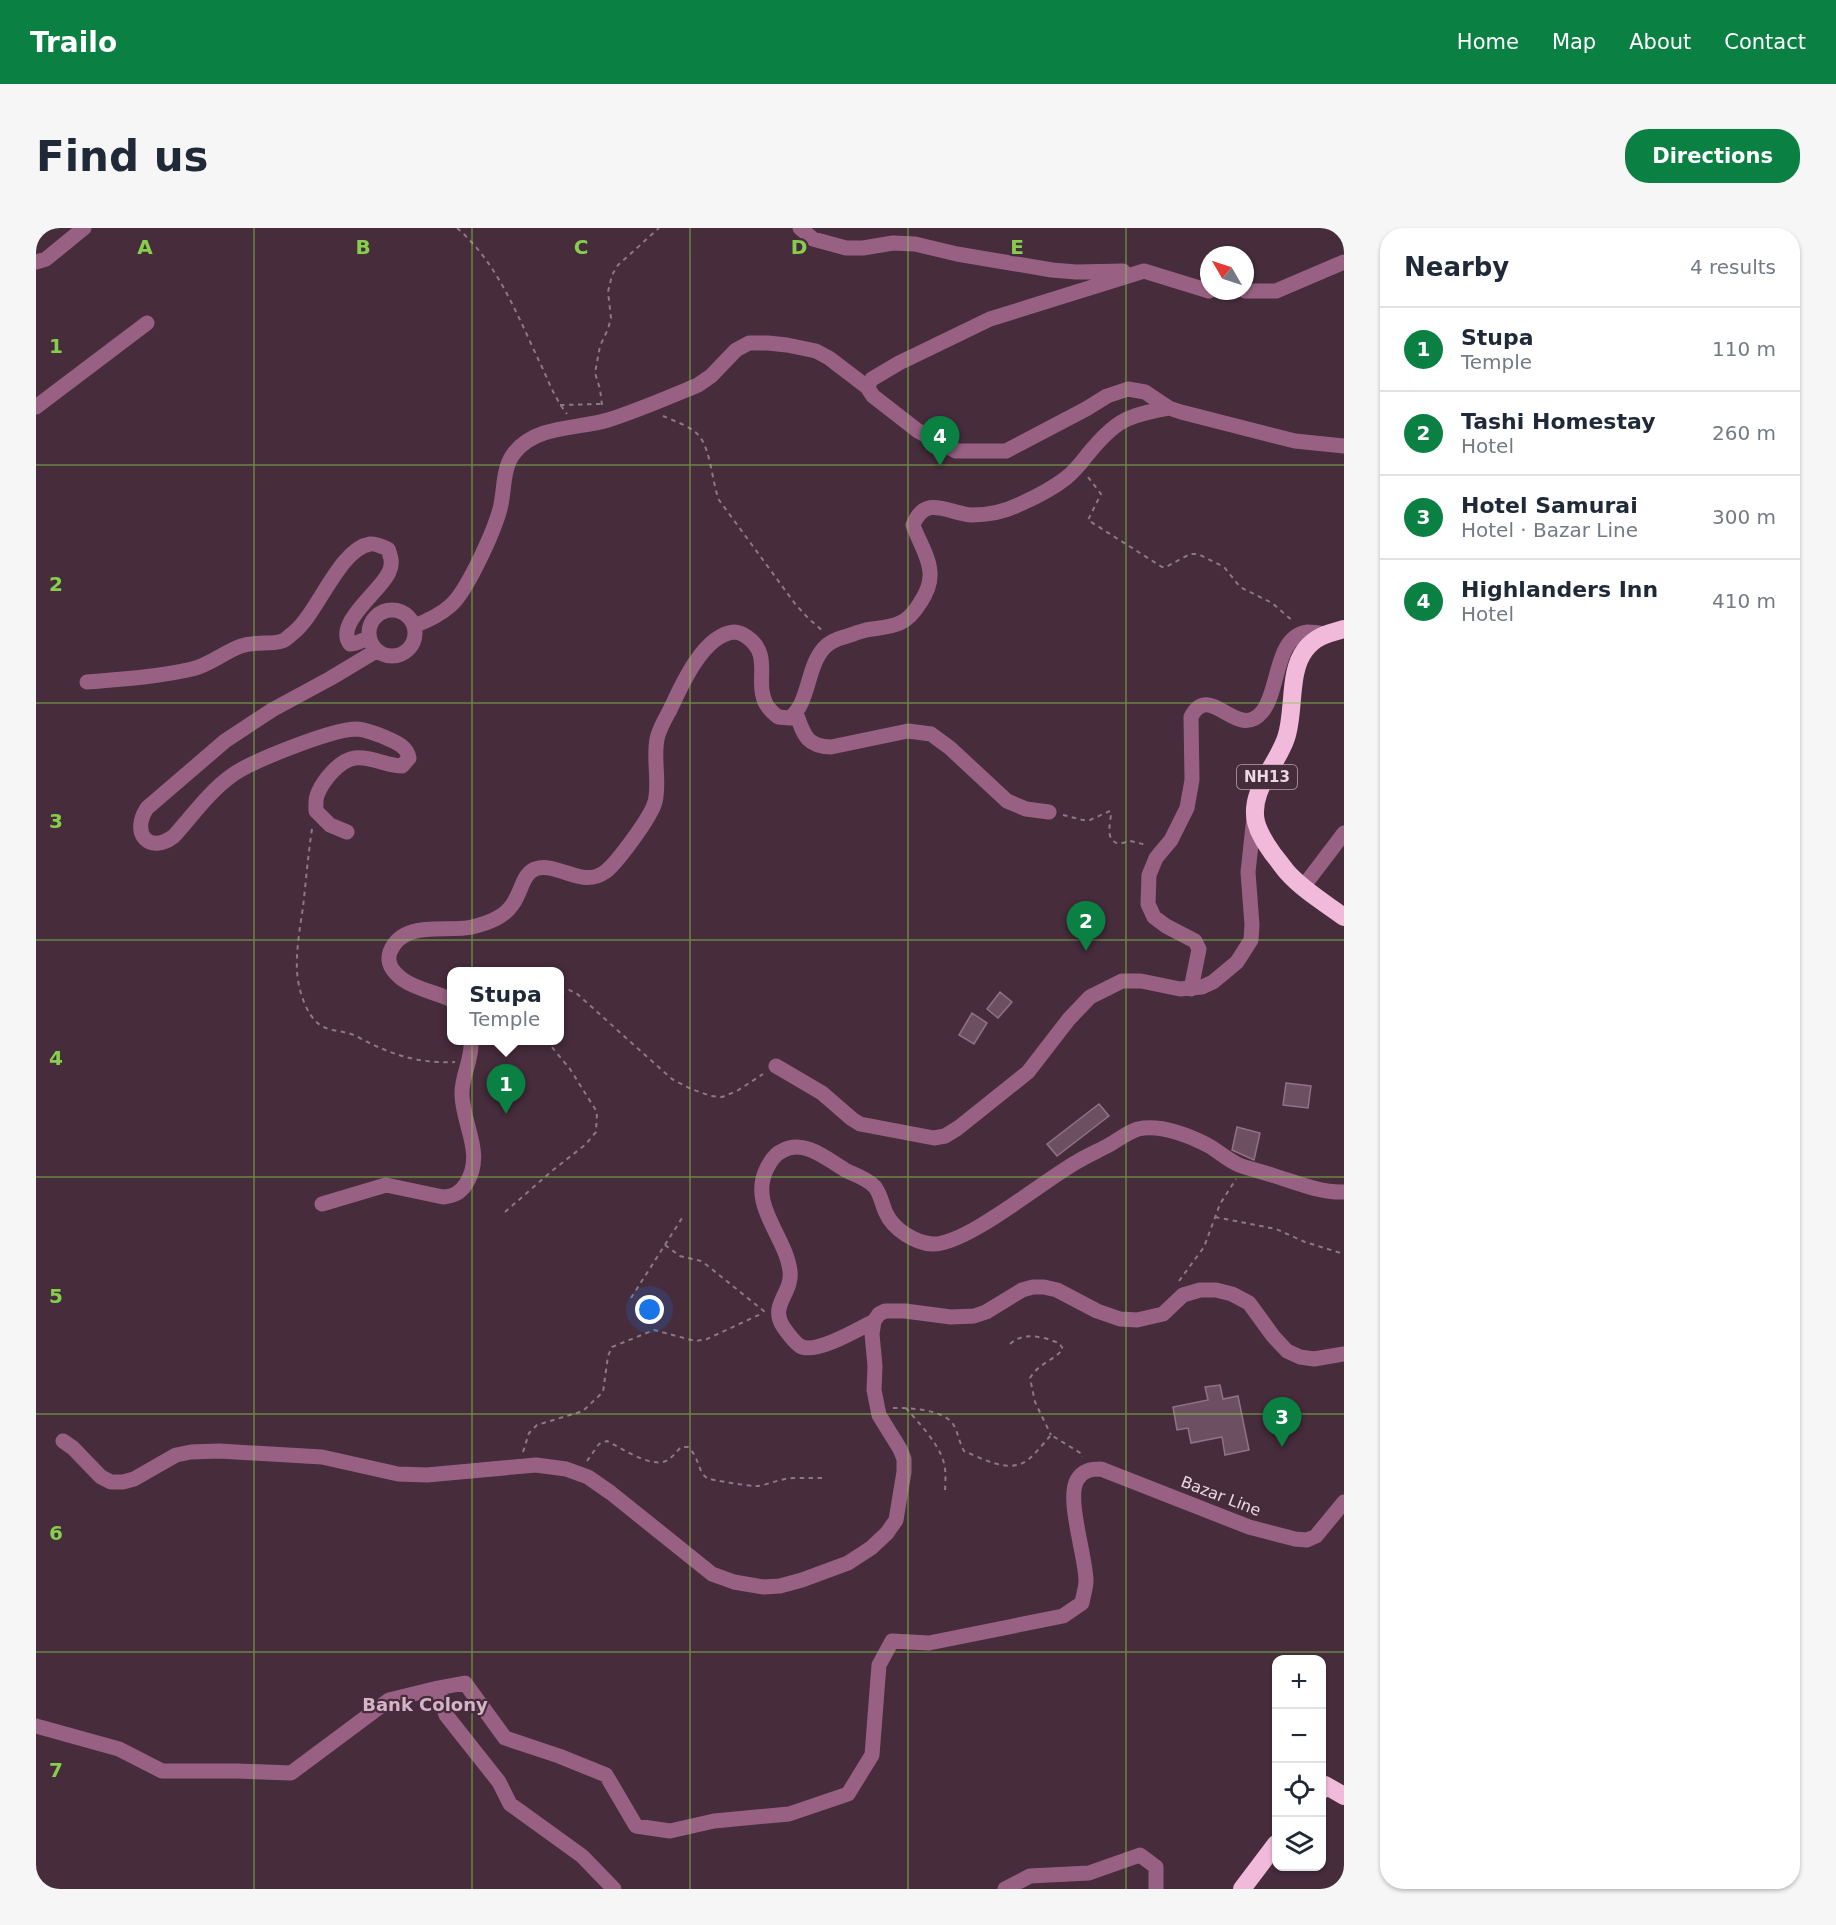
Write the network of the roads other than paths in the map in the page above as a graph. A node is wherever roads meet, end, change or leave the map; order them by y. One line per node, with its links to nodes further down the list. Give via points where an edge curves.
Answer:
1 (84, 228): 3 (street, via 46,259)
2 (800, 228): 5 (street, via 813,239 846,248 915,244 1052,270)
3 (36, 262)
4 (1344, 262): 7 (street, via 1276,291)
5 (1144, 271): 6 (street); 9 (street, via 990,319 898,363 872,379)
6 (1200, 288)
7 (1254, 291)
8 (147, 323): 10 (street)
9 (867, 387): 11 (street, via 918,431 956,452 1006,451 1128,388 1145,392); 13 (street, via 816,351 748,343 698,385 618,416 538,434 515,451 507,463 500,508 465,589 451,606)
10 (36, 407)
11 (1169, 408): 12 (street, via 1295,441); 17 (street, via 1126,417 1066,478 1008,510 971,515 932,506 924,509 912,525 930,571 926,594 899,625 864,630 824,648)
12 (1344, 446)
13 (414, 626): 15 (street, via 414,641 405,653 390,657); 15 (street, via 405,614 382,612 371,622)
14 (1326, 632): 18 (highway, NH13, via 1312,640 1303,652 1286,739); 24 (street, via 1298,635 1289,642 1269,701 1258,716 1240,720 1210,704 1202,705 1191,717 1192,780 1187,808 1149,875 1148,904 1154,917 1195,941 1199,949)
15 (373, 644): 16 (street, via 350,644 347,638 354,616 390,570 392,559 388,549 372,544 350,557 297,631 282,641 241,646 193,669); 20 (street, via 331,678 225,741 147,808 139,825 148,841 166,842 233,774 292,747 342,731 369,731 405,748 409,758 402,766 354,758 329,775 315,800 316,811 330,825)
16 (87, 682)
17 (796, 713): 19 (street, via 809,741 821,747 908,731 931,734 1007,801); 25 (street, via 783,719 765,703 762,657 745,635 736,632 719,638 685,678 657,738 655,803 637,835 606,871 589,878 549,869 533,870 522,883 516,902 497,918 470,927 412,932 393,946 389,956 393,971 413,986)
18 (1255, 805): 22 (highway, NH13, via 1262,838); 24 (street, via 1248,872 1251,940 1237,962 1214,982)
19 (1049, 812)
20 (347, 832)
21 (1344, 833): 22 (street)
22 (1303, 887): 23 (highway, NH13)
23 (1344, 917)
24 (1191, 989): 27 (street, via 1122,981 1090,997 1028,1072 945,1136 934,1138 860,1124 822,1093)
25 (447, 998)
26 (471, 1045): 29 (street, via 462,1096 471,1130 474,1165 461,1191 443,1197 386,1185)
27 (776, 1066)
28 (1344, 1192): 30 (street, via 1321,1190 1244,1167 1200,1142 1165,1130 1138,1130 1076,1162 968,1234 933,1244 897,1228 874,1186 820,1154 791,1147 780,1152 766,1170 761,1185 763,1206 788,1256 791,1274 786,1293 772,1309 790,1336 801,1347 810,1349)
29 (322, 1204)
30 (874, 1321): 31 (street, via 885,1311 974,1316 1033,1287 1057,1290 1097,1311 1137,1320 1163,1314 1183,1295 1216,1290 1248,1304 1287,1351 1300,1358); 32 (street, via 876,1407 904,1459 896,1520 872,1548 849,1563 780,1586 752,1585 712,1574 611,1492 580,1474 552,1467 521,1465 427,1475 398,1474 322,1456 219,1451 176,1455 134,1479 111,1482)
31 (1344, 1354)
32 (63, 1441)
33 (1344, 1502): 34 (street, Bazar Line, via 1316,1536 1295,1539 1249,1527 1101,1469 1084,1472 1077,1480 1074,1500 1086,1582 1082,1604 1063,1616 929,1643 892,1641 879,1665 872,1755 848,1794 789,1814 714,1821 670,1831 636,1826 606,1775 505,1738 465,1683)
34 (438, 1688): 35 (street, via 389,1700 291,1773 162,1771 119,1749); 39 (street, via 446,1715 499,1782 510,1804 582,1856)
35 (36, 1726)
36 (1326, 1786): 37 (highway)
37 (1344, 1796)
38 (1272, 1849): 42 (highway)
39 (614, 1889)
40 (1005, 1889): 41 (street, via 1030,1876 1089,1873 1140,1855 1156,1867)
41 (1156, 1889)
42 (1242, 1889)

